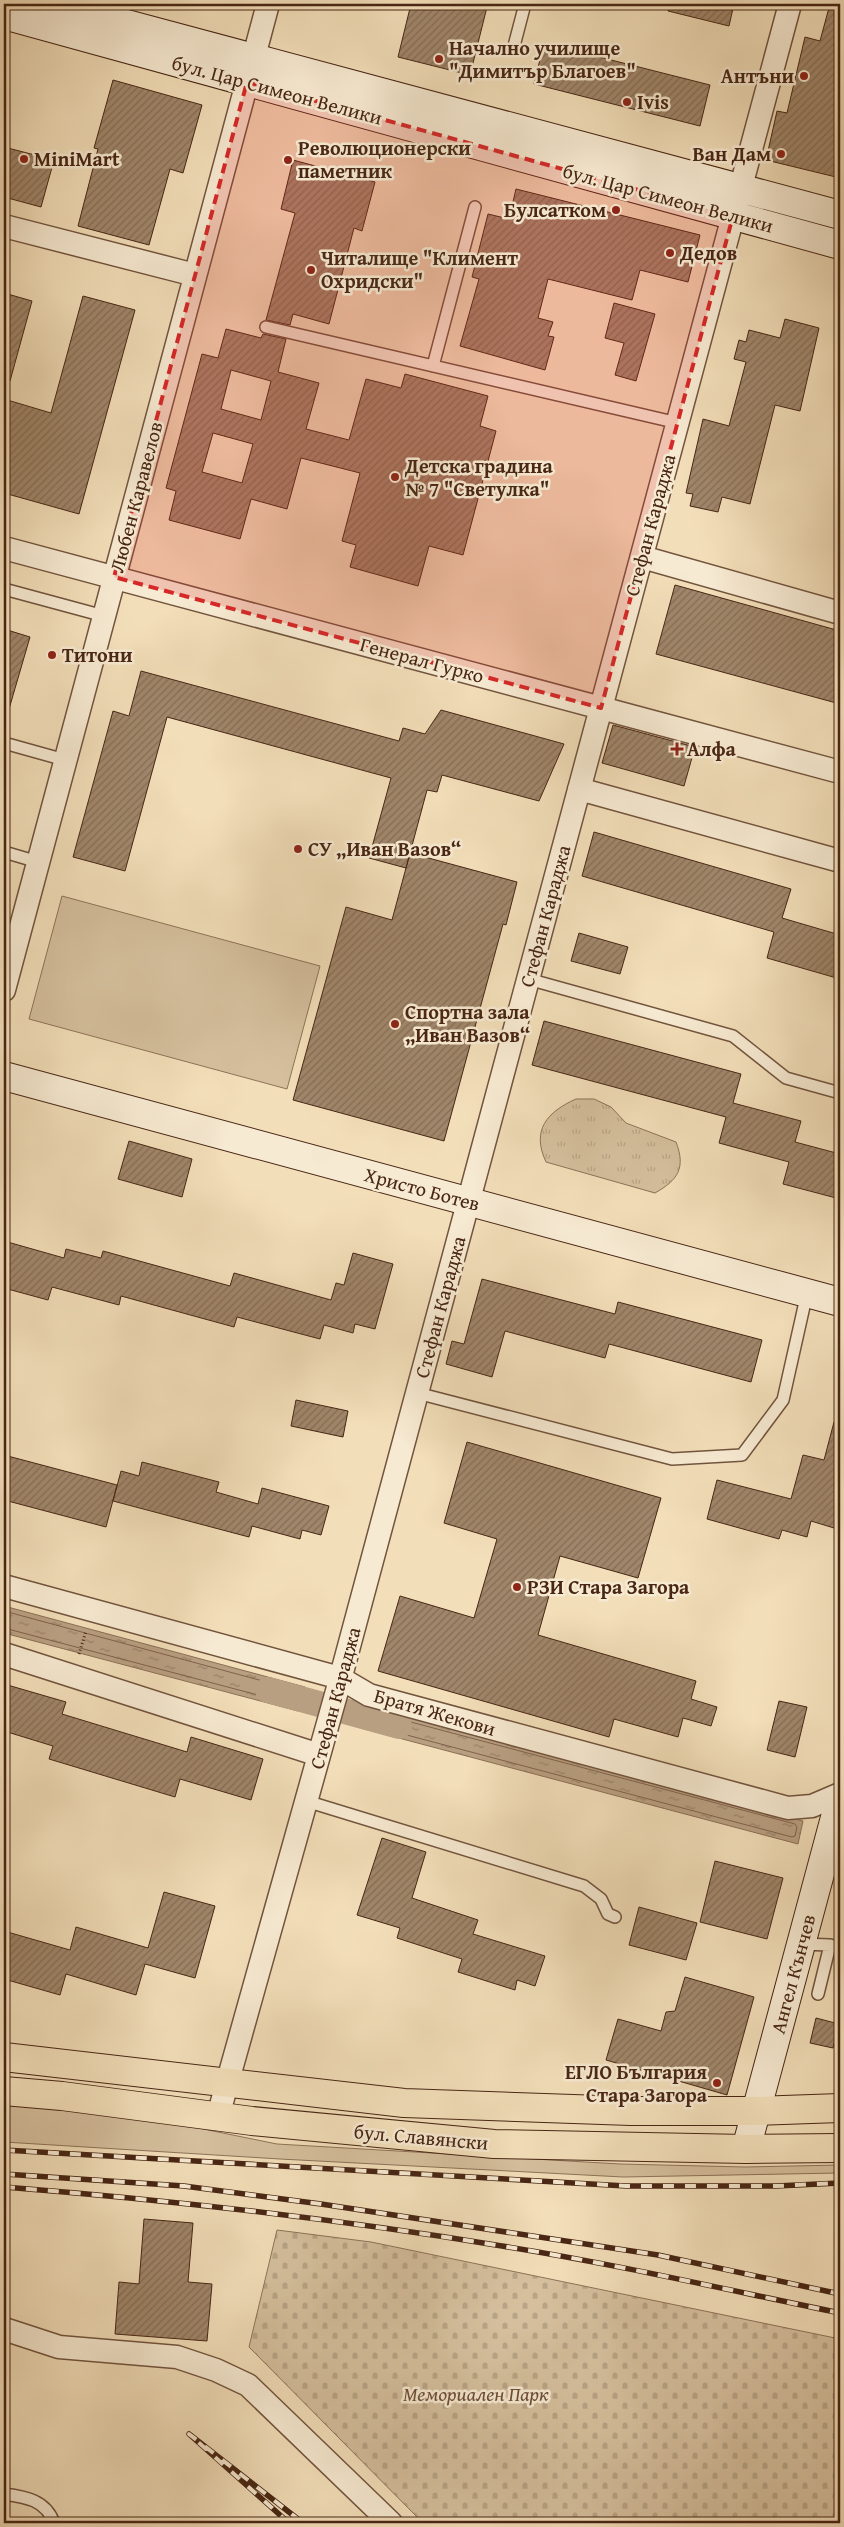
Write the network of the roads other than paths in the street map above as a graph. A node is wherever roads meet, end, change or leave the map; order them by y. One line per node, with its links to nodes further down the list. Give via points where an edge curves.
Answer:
1 (52, 4): 7 (main road, бул. Цар Симеон Велики)
2 (268, 4): 7 (street, Любен Каравелов)
3 (526, 4): 6 (lane)
4 (790, 4): 8 (street, Стефан Караджа)
5 (4, 15): 7 (main road, бул. Цар Симеон Велики)
6 (514, 46)
7 (250, 70): 8 (main road, бул. Цар Симеон Велики); 11 (main road, бул. Цар Симеон Велики); 14 (street, Любен Каравелов)
8 (740, 188): 10 (main road, бул. Цар Симеон Велики); 11 (street, Стефан Караджа)
9 (474, 207): 16 (lane)
10 (840, 215)
11 (733, 216): 13 (main road, бул. Цар Симеон Велики); 17 (street, Стефан Караджа)
12 (4, 226): 14 (street)
13 (840, 245)
14 (195, 275): 20 (street, Любен Каравелов)
15 (266, 327): 16 (lane)
16 (433, 366): 17 (lane)
17 (678, 423): 19 (street, Стефан Караджа)
18 (4, 548): 20 (street, Генерал Гурко)
19 (642, 556): 22 (street); 24 (street, Стефан Караджа)
20 (114, 577): 23 (street, Любен Каравелов); 24 (street, Генерал Гурко)
21 (4, 589): 23 (lane)
22 (840, 613)
23 (104, 616): 26 (street, Любен Каравелов)
24 (601, 708): 27 (street, Генерал Гурко); 28 (street, Стефан Караджа)
25 (4, 743): 26 (lane)
26 (65, 760): 31 (street, Любен Каравелов)
27 (840, 772)
28 (579, 789): 30 (street); 32 (street, Стефан Караджа)
29 (4, 852): 31 (lane)
30 (840, 861)
31 (38, 862): 33 (street, Любен Каравелов)
32 (528, 979): 35 (lane, via 733,1036 786,1078); 36 (street, Стефан Караджа)
33 (4, 990)
34 (4, 1076): 36 (main road, Христо Ботев)
35 (840, 1094)
36 (468, 1202): 37 (main road, Христо Ботев); 39 (street, Стефан Караджа)
37 (807, 1293): 38 (main road, Христо Ботев); 39 (lane, via 783,1400 742,1455 672,1459)
38 (840, 1302)
39 (417, 1393): 42 (street, Стефан Караджа)
40 (4, 1586): 42 (street, Братя Жекови)
41 (4, 1654): 43 (street)
42 (339, 1684): 43 (street, Стефан Караджа); 44 (street, Братя Жекови, via 369,1695 788,1808 812,1806)
43 (320, 1755): 46 (street, Стефан Караджа)
44 (840, 1794)
45 (840, 1799): 48 (main road, Ангел Кънчев)
46 (306, 1802): 47 (lane, via 584,1886 601,1899 608,1914); 52 (street, Стефан Караджа)
47 (615, 1918)
48 (801, 1944): 49 (lane); 55 (main road, Ангел Кънчев)
49 (835, 1946): 50 (lane)
50 (818, 1994)
51 (4, 2057): 52 (main road, бул. Славянски)
52 (227, 2084): 55 (main road, бул. Славянски, via 404,2103 631,2111); 56 (street, Стефан Караджа)
53 (4, 2091): 56 (main road, бул. Славянски)
54 (840, 2108): 55 (main road, бул. Славянски)
55 (757, 2111): 58 (main road, Ангел Кънчев)
56 (218, 2116): 58 (main road, бул. Славянски, via 494,2144)
57 (840, 2148): 58 (main road, бул. Славянски)
58 (746, 2149)
59 (4, 2329): 62 (street, via 59,2346 177,2357 216,2370 248,2386)
60 (4, 2494): 61 (lane, via 30,2498 50,2512)
61 (54, 2523)
62 (391, 2523)

